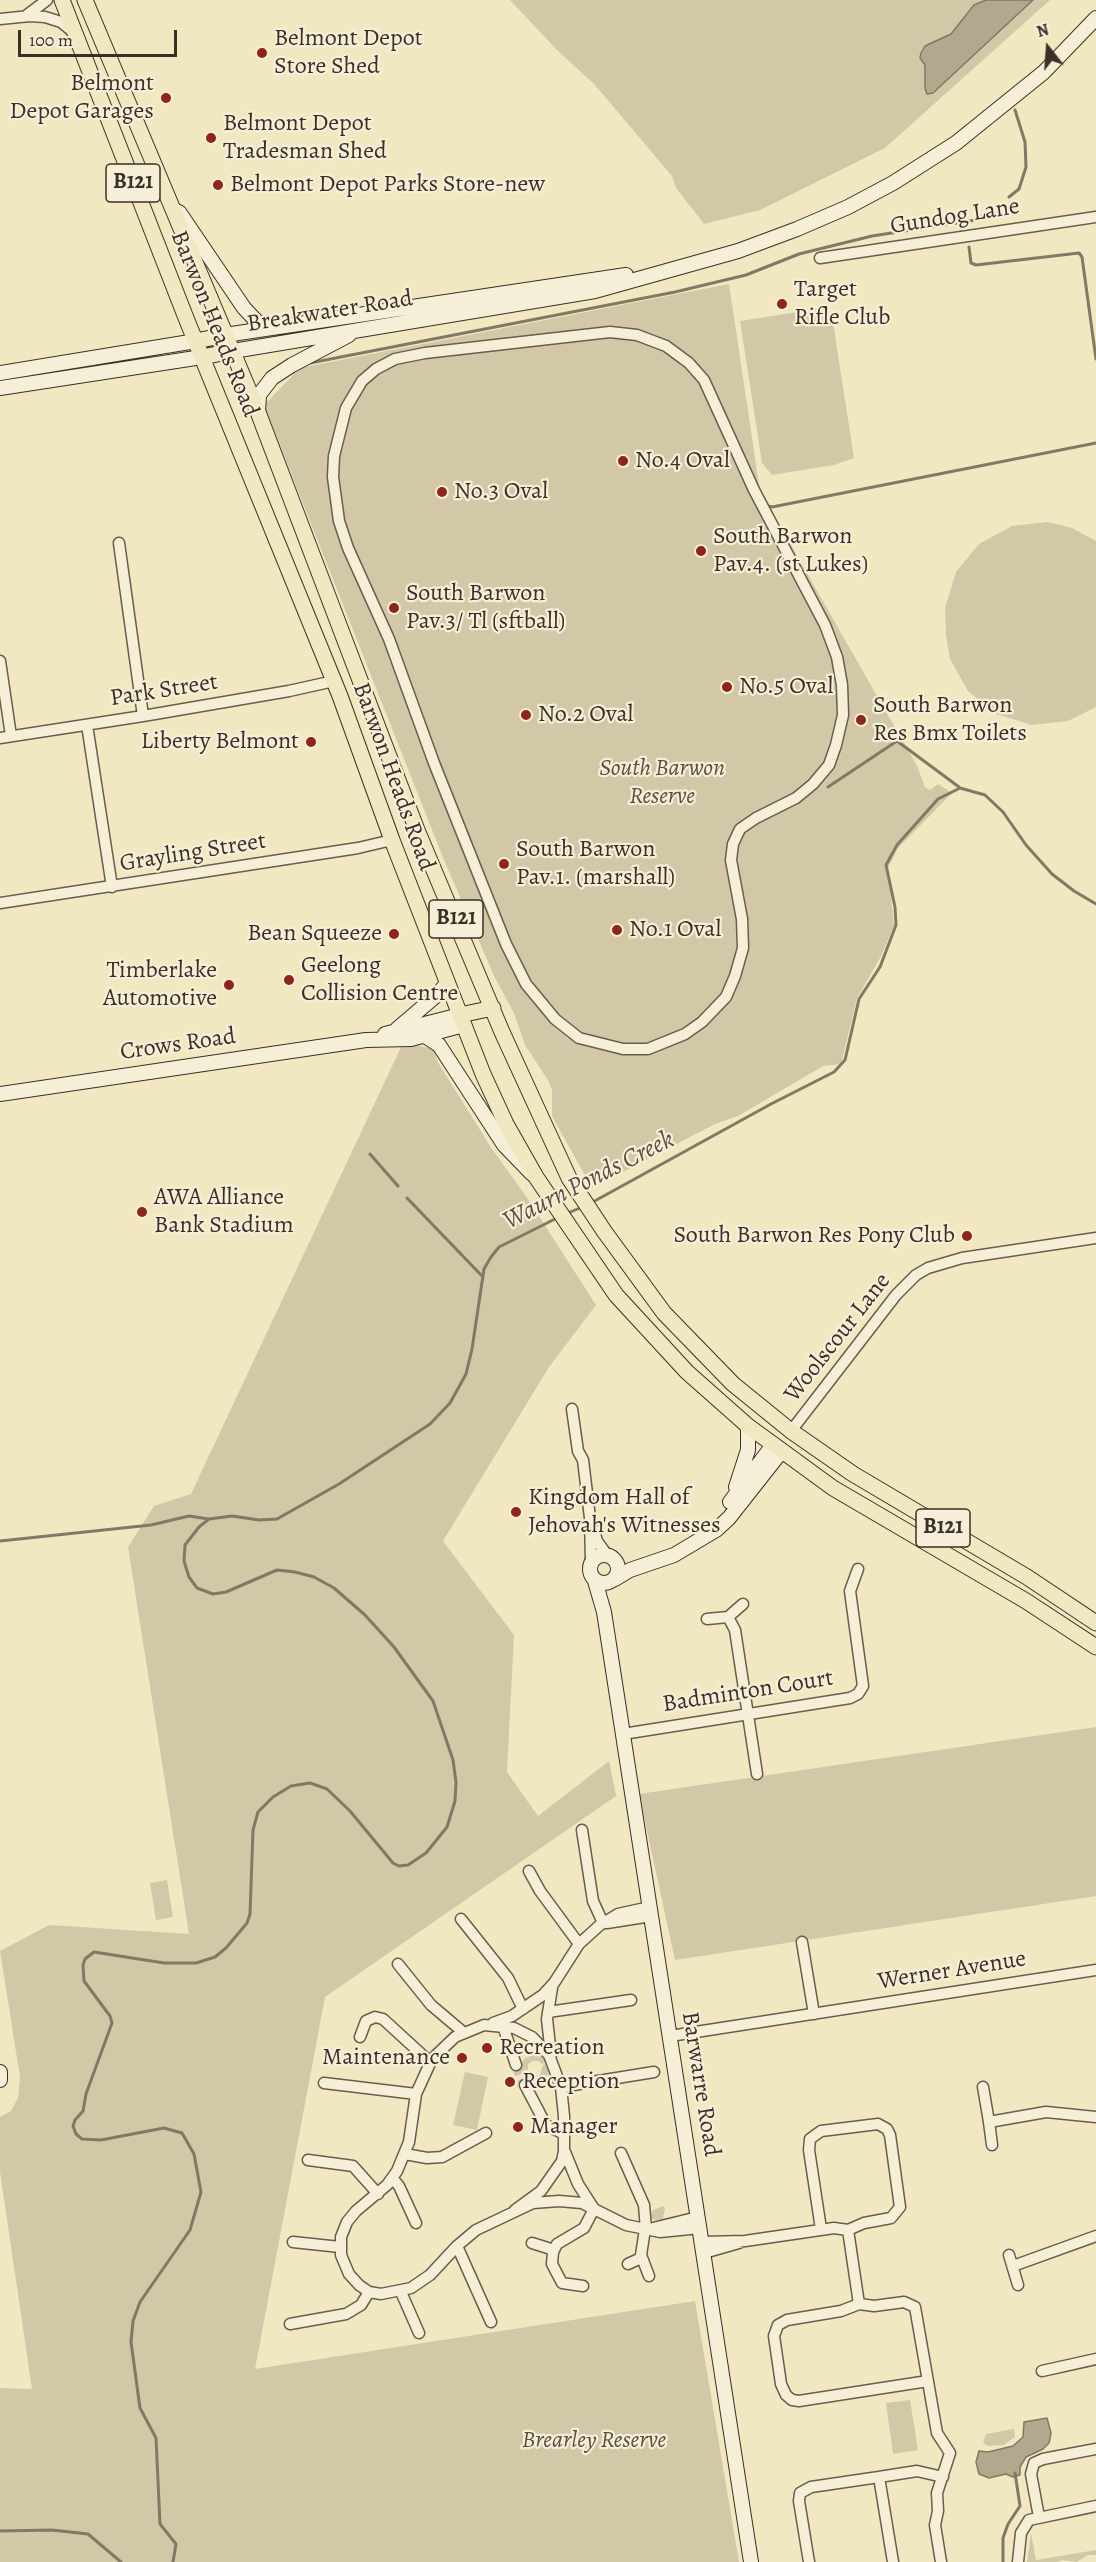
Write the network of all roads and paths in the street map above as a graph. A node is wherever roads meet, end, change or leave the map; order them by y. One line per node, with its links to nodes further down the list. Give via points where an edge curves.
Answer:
1 (47, 0): 5 (street)
2 (62, 0): 8 (main road, Barwon Heads Road / B121)
3 (75, 0): 8 (main road)
4 (86, 0): 9 (main road, Barwon Heads Road / B121)
5 (21, 16): 7 (street); 8 (street, via 54,19)
6 (1096, 18): 12 (street, Breakwater Road, via 1044,72 918,168 797,230)
7 (0, 19)
8 (73, 29): 16 (main road, Barwon Heads Road / B121)
9 (171, 200): 13 (street, B121, via 244,308); 15 (main road, Barwon Heads Road / B121)
10 (1096, 217): 11 (street, Gundog Lane)
11 (820, 258)
12 (664, 271): 13 (street, Breakwater Road); 14 (street, Breakwater Road, via 578,295)
13 (263, 328): 15 (street, Breakwater Road)
14 (362, 329): 17 (street, Breakwater Road); 21 (street, via 272,378 259,395)
15 (225, 335): 16 (main road, Breakwater Road); 17 (main road, Barwon Heads Road / B121)
16 (196, 341): 18 (main road, Barwon Heads Road / B121); 19 (street, Breakwater Road)
17 (232, 351): 18 (main road, Breakwater Road); 21 (main road, Barwon Heads Road / B121)
18 (202, 357): 20 (street, Breakwater Road); 24 (main road, Barwon Heads Road / B121)
19 (0, 373)
20 (0, 388)
21 (258, 412): 32 (main road, Barwon Heads Road / B121, via 417,831)
22 (119, 543): 25 (street)
23 (0, 661): 27 (street)
24 (334, 681): 25 (street, Park Street); 28 (main road, Barwon Heads Road / B121)
25 (143, 716): 26 (street, Park Street)
26 (87, 725): 27 (street, Park Street); 29 (street)
27 (5, 737)
28 (392, 840): 29 (street, Grayling Street); 31 (main road, Barwon Heads Road / B121)
29 (112, 887): 30 (street, Grayling Street)
30 (0, 903)
31 (447, 983): 33 (main road, Barwon Heads Road / B121); 34 (street)
32 (493, 1008): 33 (main road); 43 (main road, Barwon Heads Road / B121, via 569,1178 604,1231 664,1313 733,1384)
33 (462, 1020): 34 (street); 35 (street, Crows Road); 39 (main road, Barwon Heads Road / B121, via 497,1106)
34 (404, 1027): 36 (street, Crows Road)
35 (425, 1036): 36 (street, Crows Road); 39 (street, via 444,1051 509,1152)
36 (363, 1040): 38 (street, Crows Road)
37 (610, 1046): 37 (street, via 648,1049 668,1042 702,1022 726,997 743,948 731,860 733,844 740,829 796,798 829,765 843,715 837,657 825,625 754,490 708,390 689,363 674,351 645,337 610,332 395,359 362,381 346,408 334,456 339,521 389,639 506,944 526,984 555,1019 579,1038)
38 (0, 1094)
39 (536, 1177): 42 (main road, Barwon Heads Road / B121, via 578,1243 631,1312 687,1372)
40 (1096, 1238): 43 (street, Woolscour Lane, via 962,1258 916,1275 896,1295)
41 (572, 1408): 46 (street)
42 (748, 1426): 44 (main road, Barwon Heads Road / B121); 45 (street, via 747,1455)
43 (791, 1431): 44 (main road); 58 (main road, Barwon Heads Road / B121, via 853,1474 1027,1577)
44 (777, 1449): 45 (street); 47 (street, via 729,1518); 59 (main road, Barwon Heads Road / B121, via 833,1488 1026,1601)
45 (726, 1508): 47 (street)
46 (590, 1518): 49 (street, via 597,1541); 50 (street)
47 (696, 1543): 48 (street)
48 (667, 1557): 49 (street, via 642,1561); 52 (street)
49 (611, 1558): 50 (street, via 598,1556); 52 (street, via 619,1571)
50 (591, 1563): 53 (street)
51 (858, 1569): 60 (street, Badminton Court, via 850,1591 863,1686 858,1694)
52 (614, 1580): 53 (street, via 603,1584); 55 (street, Barwarre Road, via 606,1595)
53 (595, 1581): 55 (street, Barwarre Road)
54 (743, 1604): 56 (street)
55 (604, 1612): 61 (street, Barwarre Road)
56 (728, 1617): 57 (street); 60 (street, via 735,1630)
57 (707, 1619)
58 (1096, 1623)
59 (1096, 1647)
60 (748, 1714): 61 (street, Badminton Court); 62 (street)
61 (623, 1734): 65 (street, Barwarre Road)
62 (757, 1774)
63 (582, 1830): 67 (street, via 593,1901)
64 (529, 1871): 69 (street)
65 (651, 1912): 67 (street); 80 (street, Barwarre Road)
66 (462, 1919): 74 (street, via 508,1978)
67 (603, 1923): 69 (street)
68 (802, 1942): 76 (street)
69 (579, 1944): 72 (street)
70 (398, 1964): 79 (street, via 431,2005)
71 (1096, 1971): 76 (street, Werner Avenue)
72 (558, 1977): 74 (street, via 543,1995); 75 (street)
73 (631, 2000): 75 (street)
74 (523, 2009): 77 (street)
75 (548, 2012): 83 (street)
76 (814, 2014): 80 (street, Werner Avenue)
77 (484, 2025): 78 (street); 79 (street)
78 (503, 2026): 83 (street, via 530,2036); 84 (street)
79 (463, 2032): 82 (street)
80 (670, 2036): 109 (street, Barwarre Road)
81 (360, 2037): 82 (street, via 366,2021 382,2019)
82 (430, 2062): 92 (street)
83 (553, 2062): 90 (street)
84 (516, 2065)
85 (0, 2072): 87 (street)
86 (654, 2072): 90 (street)
87 (0, 2080)
88 (324, 2083): 92 (street)
89 (525, 2085): 96 (street, via 546,2125)
90 (561, 2087): 96 (street)
91 (983, 2087): 94 (street)
92 (416, 2094): 99 (street)
93 (1096, 2117): 94 (street, via 1046,2112)
94 (989, 2122): 97 (street)
95 (486, 2133): 99 (street, via 442,2157)
96 (564, 2138): 103 (street, via 569,2167); 104 (street, via 562,2161 552,2178 533,2199)
97 (992, 2145)
98 (621, 2152): 106 (street, via 644,2205)
99 (405, 2154): 101 (street)
100 (308, 2160): 102 (street, via 353,2166)
101 (393, 2179): 102 (street); 105 (street)
102 (378, 2194): 114 (street, via 349,2219)
103 (594, 2209): 104 (street, via 559,2201 533,2203); 106 (street); 115 (street, via 584,2228 559,2242)
104 (515, 2210): 113 (street, via 486,2224)
105 (416, 2223)
106 (645, 2229): 109 (street); 117 (street)
107 (821, 2229): 108 (street); 108 (street, via 810,2139 821,2131 878,2124 887,2129 890,2137 900,2207 889,2218); 109 (street, via 745,2241)
108 (848, 2230): 125 (street)
109 (701, 2235): 137 (street, Barwarre Road)
110 (1096, 2236): 119 (street)
111 (293, 2242): 114 (street)
112 (532, 2243): 115 (street)
113 (457, 2246): 124 (street, via 425,2279); 126 (street)
114 (340, 2247): 123 (street, via 352,2278)
115 (554, 2250): 122 (street, via 552,2264 559,2280)
116 (1009, 2254): 119 (street)
117 (641, 2258): 118 (street); 120 (street)
118 (628, 2264)
119 (1012, 2266): 121 (street)
120 (650, 2277)
121 (1018, 2285)
122 (583, 2286)
123 (369, 2292): 124 (street); 127 (street, via 361,2305 346,2314)
124 (401, 2292): 128 (street)
125 (859, 2304): 131 (street, via 904,2302 914,2306); 131 (street, via 778,2325 775,2337 786,2395 799,2401)
126 (491, 2322)
127 (290, 2324)
128 (419, 2333)
129 (1096, 2359): 130 (street)
130 (1042, 2371)
131 (928, 2381): 134 (street, via 937,2433 950,2453)
132 (1096, 2449): 136 (street, via 1034,2463 1031,2474)
133 (879, 2477): 134 (street, via 917,2471); 138 (street, via 811,2487 801,2493); 139 (street)
134 (943, 2477): 140 (street, via 937,2493 935,2525)
135 (1096, 2506): 136 (street)
136 (1039, 2517): 141 (street, via 1029,2520 1023,2528)
137 (752, 2562)
138 (809, 2562)
139 (893, 2562)
140 (941, 2562)
141 (1018, 2562)

